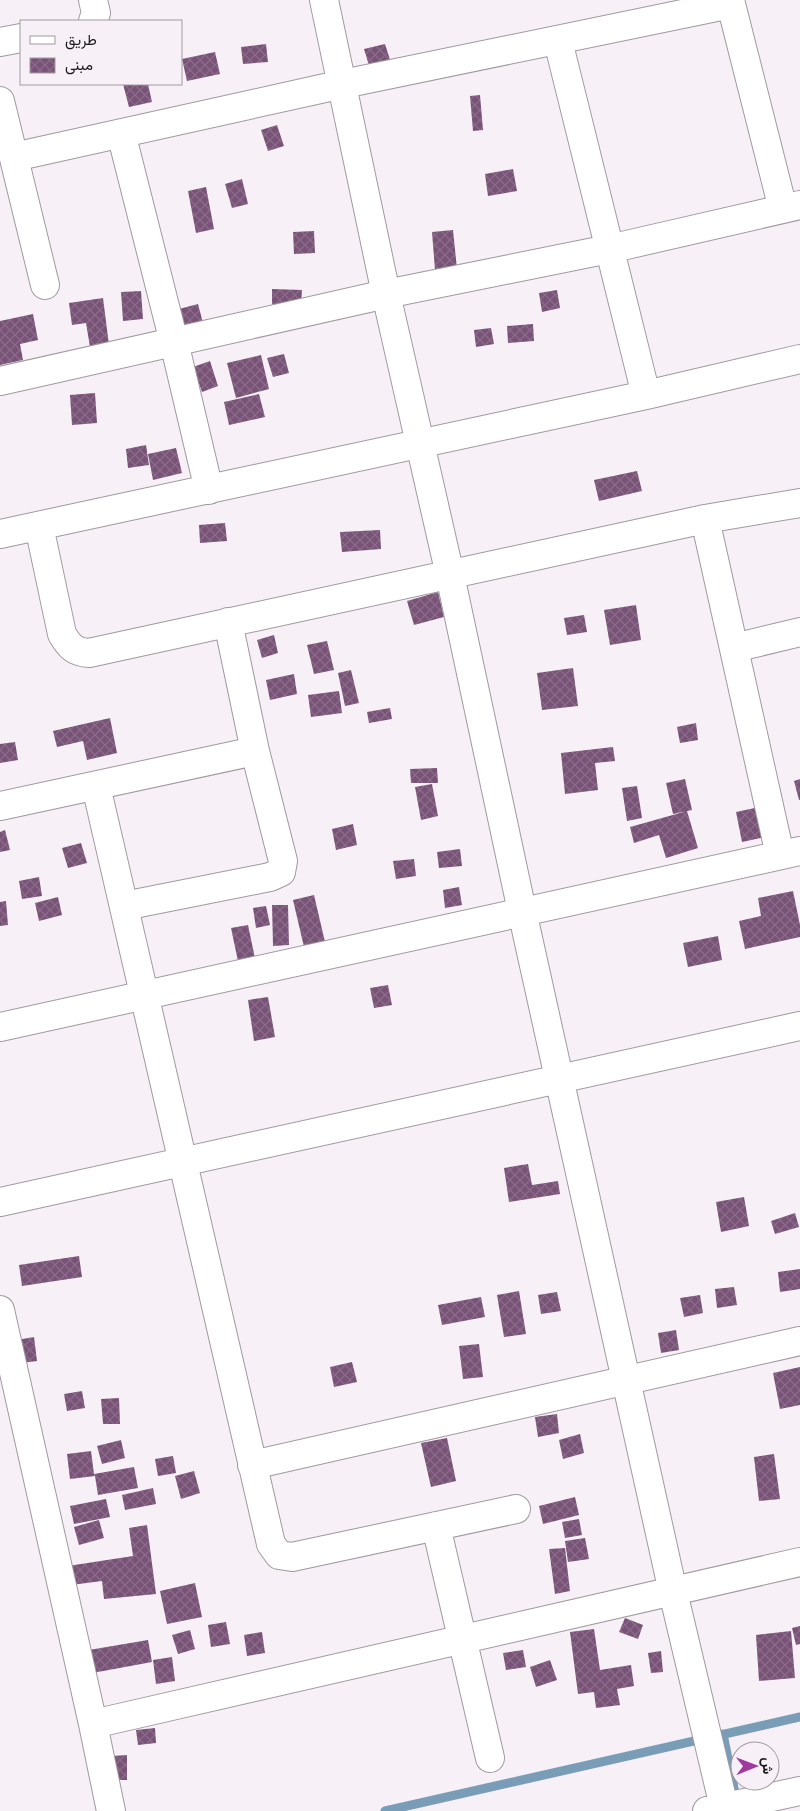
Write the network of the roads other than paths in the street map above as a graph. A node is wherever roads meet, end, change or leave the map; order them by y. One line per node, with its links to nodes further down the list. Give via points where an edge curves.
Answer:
1 (93, 0): 4 (street, via 96,13)
2 (324, 0): 8 (street)
3 (730, 2): 6 (street); 12 (street)
4 (93, 20)
5 (20, 38): 7 (street)
6 (558, 41): 8 (street); 13 (street)
7 (0, 42)
8 (343, 84): 10 (street); 15 (street)
9 (0, 101): 11 (street)
10 (121, 133): 11 (street); 16 (street)
11 (14, 157): 14 (street)
12 (791, 207): 13 (street)
13 (609, 249): 15 (street); 19 (street)
14 (45, 285)
15 (386, 294): 16 (street); 20 (street)
16 (174, 342): 18 (street); 21 (street)
17 (800, 359): 19 (street)
18 (0, 381)
19 (646, 395): 20 (street)
20 (421, 444): 21 (street); 26 (street)
21 (209, 490): 24 (street)
22 (800, 503): 23 (street)
23 (705, 519): 26 (street); 29 (street)
24 (39, 526): 25 (street); 27 (street, via 62,634 78,653 89,654)
25 (0, 534)
26 (450, 575): 27 (street); 35 (street)
27 (228, 622): 30 (street)
28 (800, 632): 29 (street)
29 (734, 648): 33 (street)
30 (255, 751): 31 (street); 34 (street, via 283,861 281,872 270,877)
31 (96, 786): 32 (street); 34 (street)
32 (0, 806)
33 (790, 853): 35 (street)
34 (124, 906): 36 (street)
35 (522, 911): 36 (street); 39 (street)
36 (144, 995): 38 (street); 40 (street)
37 (800, 1026): 39 (street)
38 (0, 1027)
39 (560, 1078): 40 (street); 44 (street)
40 (183, 1162): 41 (street); 45 (street)
41 (0, 1202)
42 (0, 1310): 51 (street)
43 (800, 1341): 44 (street)
44 (626, 1381): 45 (street); 49 (street)
45 (252, 1465): 47 (street, via 271,1544 279,1555 292,1557)
46 (516, 1508): 47 (street)
47 (436, 1526): 50 (street)
48 (800, 1562): 49 (street)
49 (673, 1592): 50 (street); 54 (street)
50 (461, 1639): 51 (street); 52 (street)
51 (93, 1724): 55 (street)
52 (490, 1758)
53 (800, 1791): 54 (street)
54 (718, 1810)
55 (111, 1811)

